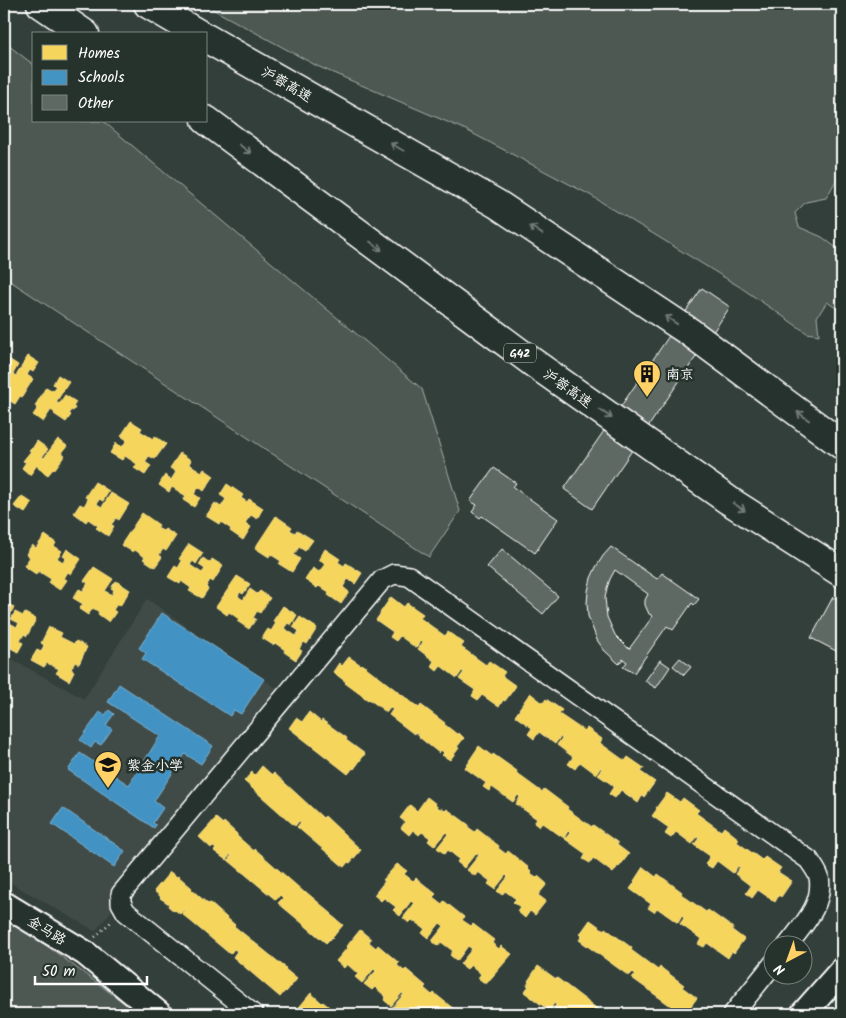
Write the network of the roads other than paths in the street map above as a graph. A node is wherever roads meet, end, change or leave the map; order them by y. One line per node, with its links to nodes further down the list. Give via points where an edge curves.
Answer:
1 (41, 4): 3 (highway)
2 (148, 4): 4 (highway)
3 (82, 32)
4 (196, 32)
5 (208, 39): 7 (highway, 沪蓉高速, one-way to 5, via 691,333 497,204)
6 (208, 121): 8 (highway, 沪蓉高速 / G42, one-way to 8, via 535,364 728,500)
7 (842, 445)
8 (842, 573)
9 (4, 904): 13 (main road, 金马路, via 85,953)
10 (795, 936): 14 (lane, via 812,913 819,895 819,876 809,860 409,576 394,574 382,580 122,894 121,903 126,912)
11 (842, 970): 16 (main road)
12 (764, 975): 15 (lane)
13 (159, 1014)
14 (253, 1014)
15 (733, 1014)
16 (803, 1014)

